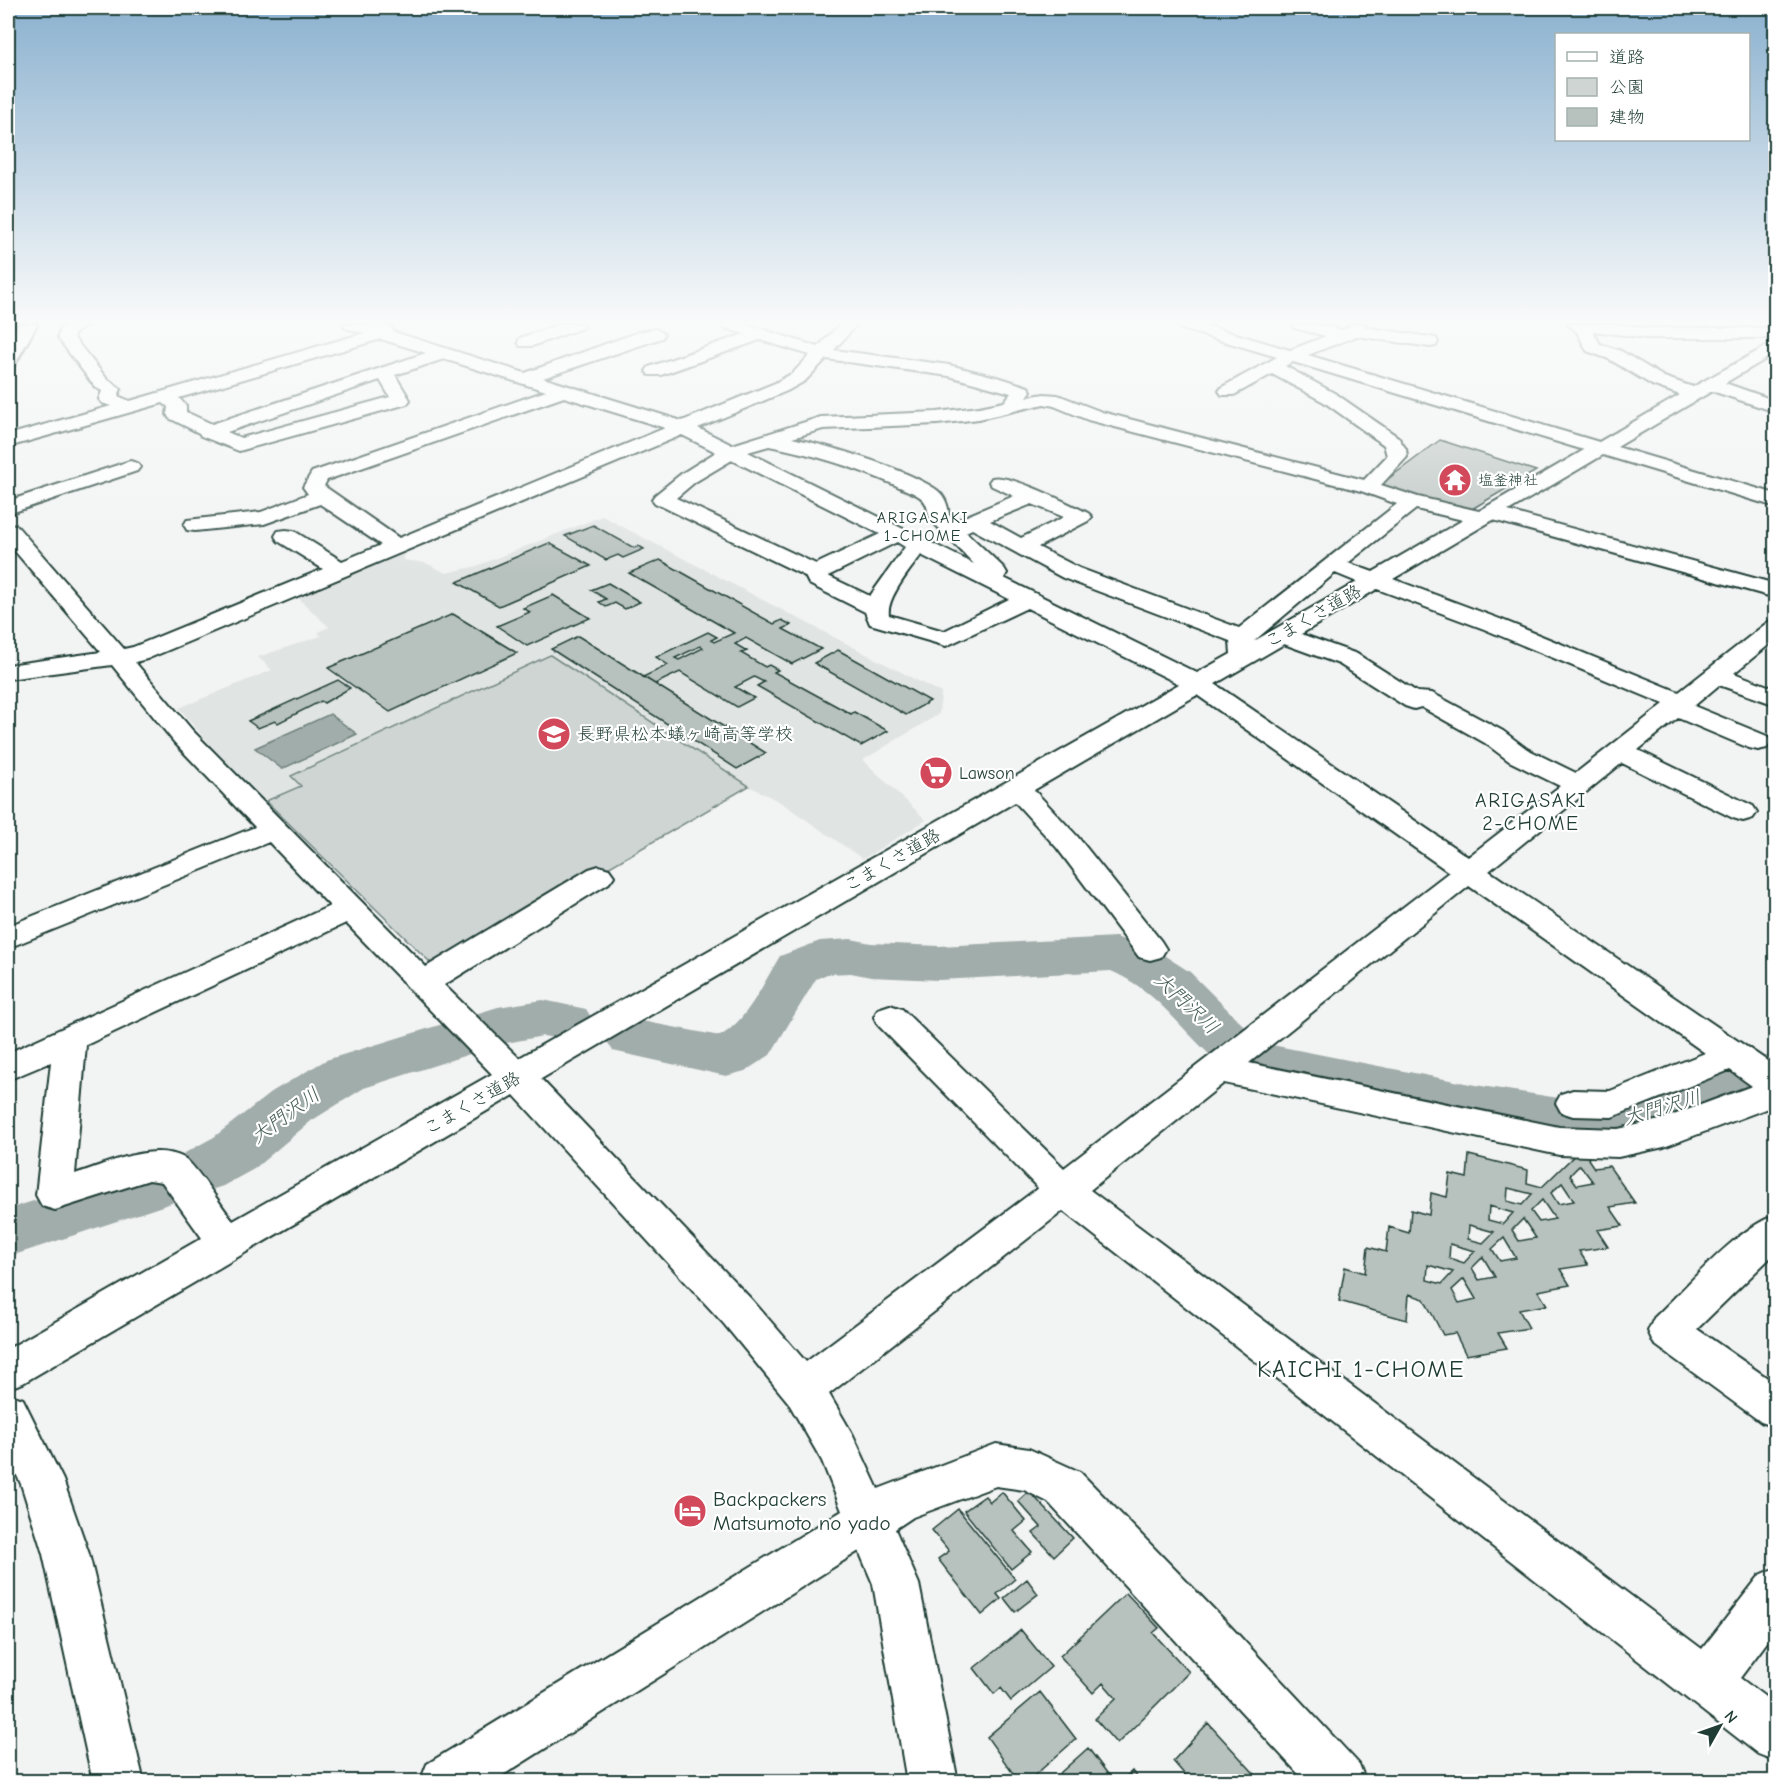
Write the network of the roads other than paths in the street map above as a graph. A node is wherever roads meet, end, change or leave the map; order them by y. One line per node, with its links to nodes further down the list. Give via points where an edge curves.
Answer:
1 (123, 407): 18 (street)
2 (177, 407): 16 (street, via 176,414)
3 (284, 407): 13 (street)
4 (374, 407): 14 (street)
5 (516, 407): 24 (street, via 319,476 312,487)
6 (637, 407): 15 (street, via 655,412)
7 (732, 407): 15 (street)
8 (993, 407): 17 (street, via 937,418 821,423)
9 (1074, 407): 23 (street)
10 (1343, 407): 23 (street, via 1390,441 1397,457)
11 (1468, 407): 19 (street)
12 (1664, 407): 19 (street, こまくさ道路)
13 (274, 411): 14 (street); 16 (street)
14 (305, 427): 16 (street, via 239,446)
15 (683, 428): 20 (street); 37 (street)
16 (208, 432)
17 (769, 440): 20 (street); 33 (street, via 806,447 928,493 938,504 939,517)
18 (8, 441)
19 (1603, 448): 26 (street); 29 (street, こまくさ道路)
20 (732, 451): 35 (street); 40 (street, via 662,499)
21 (130, 466): 28 (street)
22 (999, 482): 25 (street)
23 (1368, 487): 27 (street)
24 (322, 496): 31 (street, via 264,519); 37 (street)
25 (1032, 496): 30 (street); 36 (street, via 1081,517)
26 (1776, 501)
27 (1412, 502): 29 (street); 38 (street)
28 (8, 508)
29 (1487, 515): 41 (street, こまくさ道路); 43 (street)
30 (974, 521): 33 (street); 36 (street)
31 (195, 525)
32 (8, 530): 49 (street)
33 (952, 530): 42 (street, via 996,573)
34 (286, 536): 39 (street)
35 (907, 540): 40 (street); 42 (street); 45 (street)
36 (1022, 546): 48 (street, via 1071,573)
37 (398, 547): 39 (street)
38 (1334, 565): 41 (street); 48 (street, via 1300,588)
39 (340, 570): 49 (street, via 138,654)
40 (816, 573): 45 (street, via 818,579)
41 (1375, 580): 47 (street, こまくさ道路); 54 (street, via 1575,656)
42 (992, 581): 44 (street)
43 (1776, 591)
44 (1026, 599): 45 (street, via 946,639 878,619); 52 (street)
45 (876, 608)
46 (1776, 627): 51 (street)
47 (1282, 635): 48 (street, こまくさ道路); 57 (street, via 1348,659 1414,701 1423,698 1494,737 1518,755)
48 (1242, 647): 52 (street, こまくさ道路)
49 (119, 658): 50 (street); 60 (street, via 183,736)
50 (8, 672)
51 (1717, 675): 53 (street); 54 (street)
52 (1197, 683): 58 (street, こまくさ道路); 61 (street)
53 (1776, 698)
54 (1680, 705): 55 (street); 56 (street)
55 (1758, 742)
56 (1621, 752): 57 (street); 59 (street)
57 (1578, 784): 61 (street)
58 (1014, 789): 65 (street, via 1026,796 1067,842); 72 (street, こまくさ道路)
59 (1743, 812)
60 (273, 830): 63 (street); 64 (street)
61 (1469, 871): 69 (street); 70 (street)
62 (599, 876): 66 (street)
63 (350, 909): 66 (street); 68 (street)
64 (8, 938)
65 (1150, 949)
66 (424, 983): 72 (street)
67 (890, 1017): 75 (street)
68 (70, 1037): 71 (street); 77 (street, via 55,1195 149,1166 182,1179)
69 (1233, 1058): 73 (street, via 1559,1141 1618,1143 1664,1133); 75 (street)
70 (1738, 1058): 73 (street); 74 (street, via 1612,1104)
71 (8, 1067)
72 (518, 1077): 77 (street, こまくさ道路); 79 (street, via 738,1312)
73 (1775, 1086)
74 (1573, 1103)
75 (1063, 1190): 79 (street); 84 (street)
76 (1776, 1232): 80 (street, via 1755,1245 1668,1331)
77 (227, 1243): 78 (street, こまくさ道路)
78 (8, 1370)
79 (803, 1389): 82 (street, via 838,1449)
80 (1776, 1408)
81 (8, 1413): 86 (street, via 41,1480 66,1554)
82 (869, 1518): 87 (street); 88 (street, via 896,1584); 89 (street, via 899,1501 996,1465 1029,1470 1064,1487)
83 (1776, 1591): 84 (street)
84 (1707, 1682): 85 (street)
85 (1776, 1736)
86 (119, 1782)
87 (445, 1782)
88 (933, 1782)
89 (1341, 1782)

